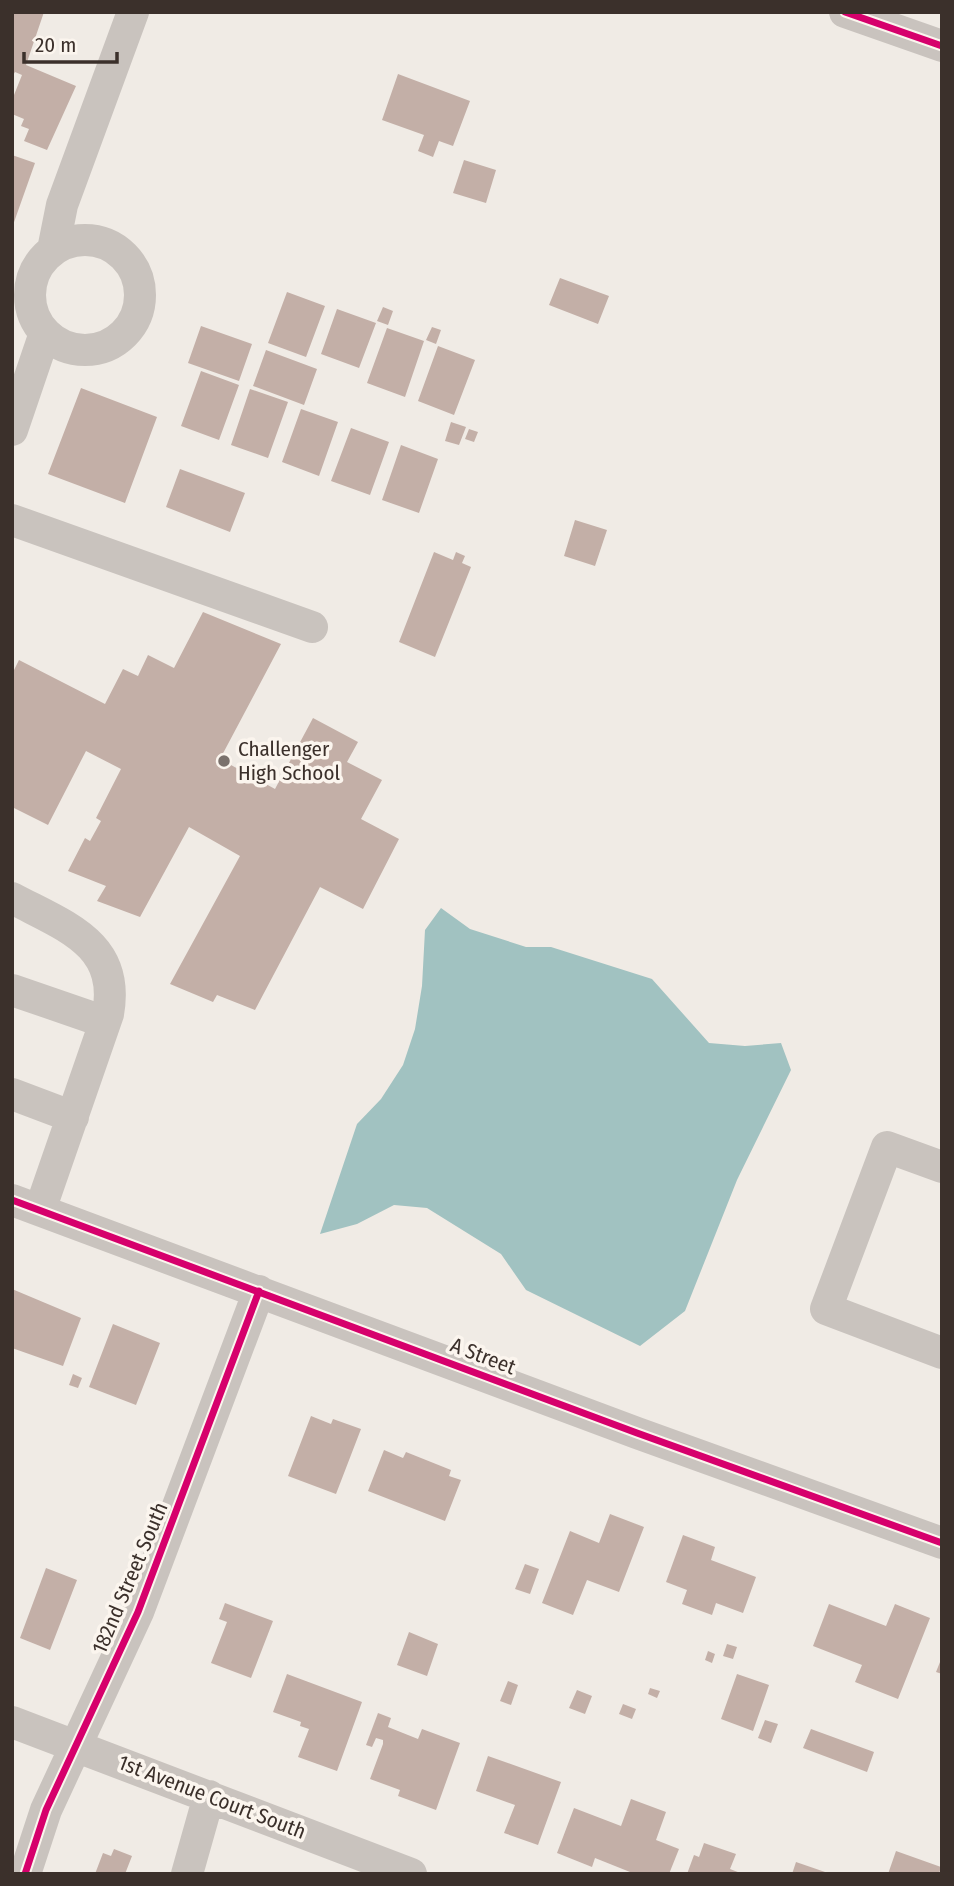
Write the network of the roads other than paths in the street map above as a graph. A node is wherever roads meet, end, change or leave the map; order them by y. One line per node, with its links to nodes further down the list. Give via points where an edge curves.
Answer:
1 (134, 12): 4 (street, via 62,205)
2 (845, 12): 3 (street)
3 (942, 47)
4 (52, 250): 5 (street, via 40,263 31,290 34,318); 5 (street, via 85,239 103,242 131,262 141,296 130,329 116,342 98,349 70,348)
5 (45, 333): 6 (street)
6 (12, 430)
7 (12, 520): 8 (street)
8 (313, 627)
9 (12, 898): 11 (street, via 86,938 97,952 112,993)
10 (12, 990): 11 (street)
11 (105, 1023): 13 (street)
12 (12, 1094): 13 (street)
13 (73, 1116): 15 (street)
14 (942, 1167): 17 (street, via 887,1147 826,1309)
15 (26, 1205): 16 (street, A Street)
16 (259, 1291): 18 (street, A Street); 20 (street, 182nd Street South, via 138,1612)
17 (942, 1353)
18 (942, 1542)
19 (12, 1721): 20 (street, 1st Avenue Court South)
20 (77, 1744): 21 (street, 1st Avenue Court South); 22 (street, 182nd Street South, via 46,1810)
21 (209, 1796): 23 (street); 24 (street, 1st Avenue Court South)
22 (25, 1874)
23 (187, 1874)
24 (411, 1874)

